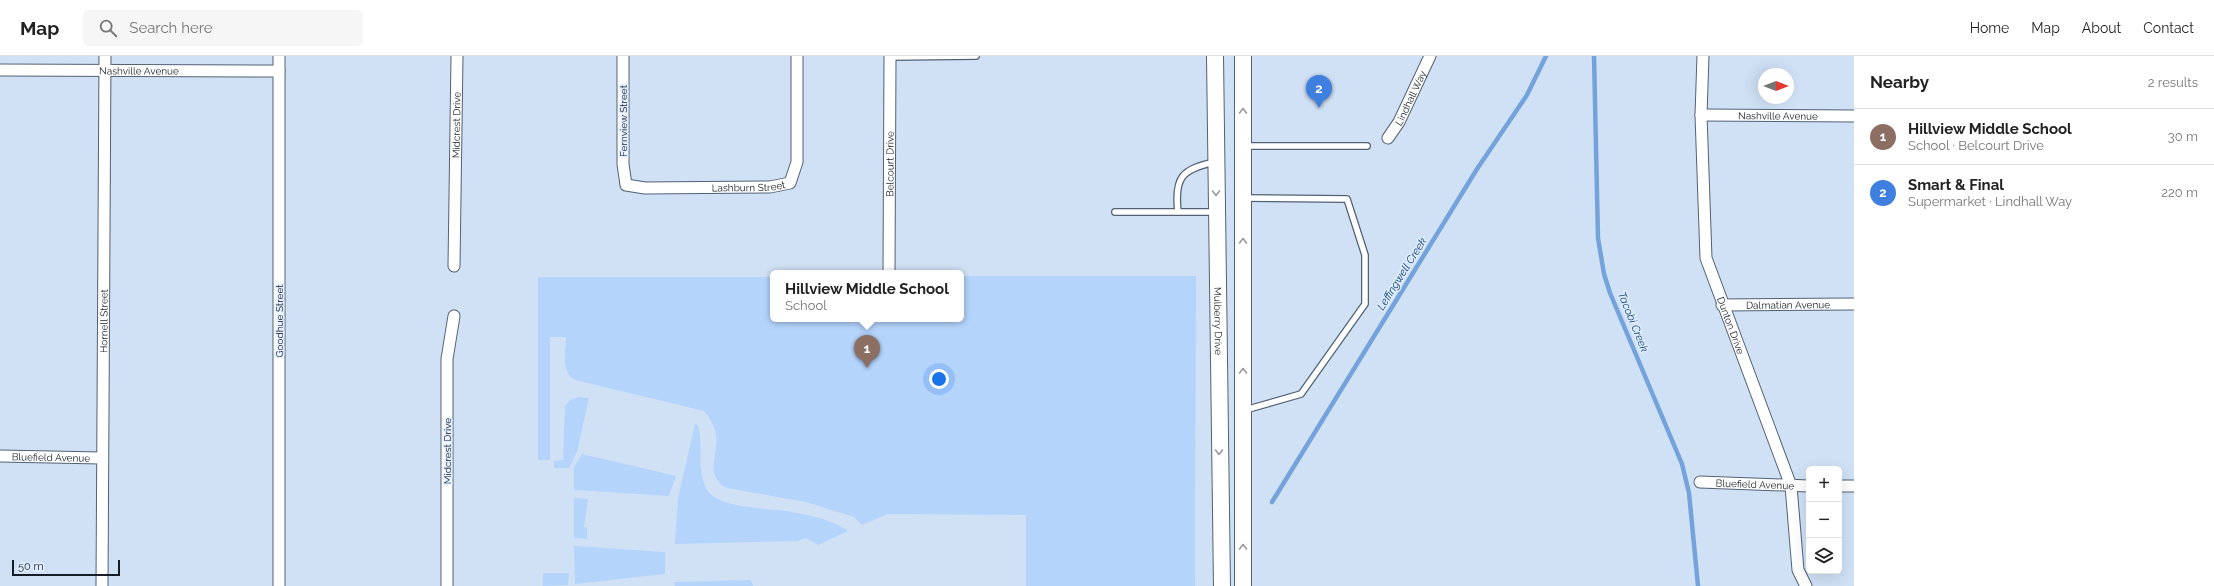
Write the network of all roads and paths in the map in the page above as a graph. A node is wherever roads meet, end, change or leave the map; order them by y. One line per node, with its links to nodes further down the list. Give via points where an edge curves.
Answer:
1 (105, 56): 13 (street, Hornell Street)
2 (279, 56): 14 (street, Goodhue Street)
3 (457, 56): 26 (street, Midcrest Drive)
4 (623, 56): 21 (street, Fernview Street, via 623,164)
5 (797, 56): 21 (street, Lashburn Street, via 797,162 790,183 770,187)
6 (976, 56): 11 (lane)
7 (1215, 56): 20 (street, Mulberry Drive)
8 (1243, 56): 18 (street, one-way to 8)
9 (1430, 56): 17 (street, Lindhall Way, via 1399,122)
10 (1704, 56): 15 (street, Dunton Drive)
11 (890, 57): 27 (street, Belcourt Drive)
12 (0, 70): 13 (street, Nashville Avenue)
13 (104, 71): 14 (street, Nashville Avenue); 34 (street, Hornell Street)
14 (279, 71): 41 (street, Goodhue Street)
15 (1702, 115): 16 (street, Nashville Avenue); 29 (street, Dunton Drive, via 1706,258)
16 (1854, 116)
17 (1388, 138)
18 (1243, 146): 19 (lane); 22 (street)
19 (1367, 146)
20 (1216, 162): 24 (lane, via 1196,166 1185,172 1176,189); 25 (street, Mulberry Drive, one-way to 25)
21 (626, 186)
22 (1243, 198): 31 (street, one-way to 22); 31 (lane, via 1347,198 1365,255 1365,304 1300,394)
23 (1115, 212): 24 (lane)
24 (1178, 212): 25 (lane)
25 (1216, 212): 32 (street, Mulberry Drive)
26 (454, 266)
27 (889, 270)
28 (1854, 304): 29 (street, Dalmatian Avenue)
29 (1722, 305): 36 (street, Dunton Drive)
30 (454, 316): 42 (street, Midcrest Drive, via 447,359)
31 (1243, 410): 32 (street); 44 (street, one-way to 31)
32 (1218, 413): 43 (street, Mulberry Drive, one-way to 43)
33 (0, 456): 34 (street, Bluefield Avenue)
34 (101, 458): 40 (street, Hornell Street)
35 (1700, 482): 36 (street, Bluefield Avenue)
36 (1791, 486): 37 (street, Bluefield Avenue); 45 (street, Dunton Drive, via 1798,570)
37 (1806, 486)
38 (1842, 486): 39 (street)
39 (1854, 486)
40 (102, 586)
41 (279, 586)
42 (447, 586)
43 (1222, 586)
44 (1243, 586)
45 (1806, 586)

